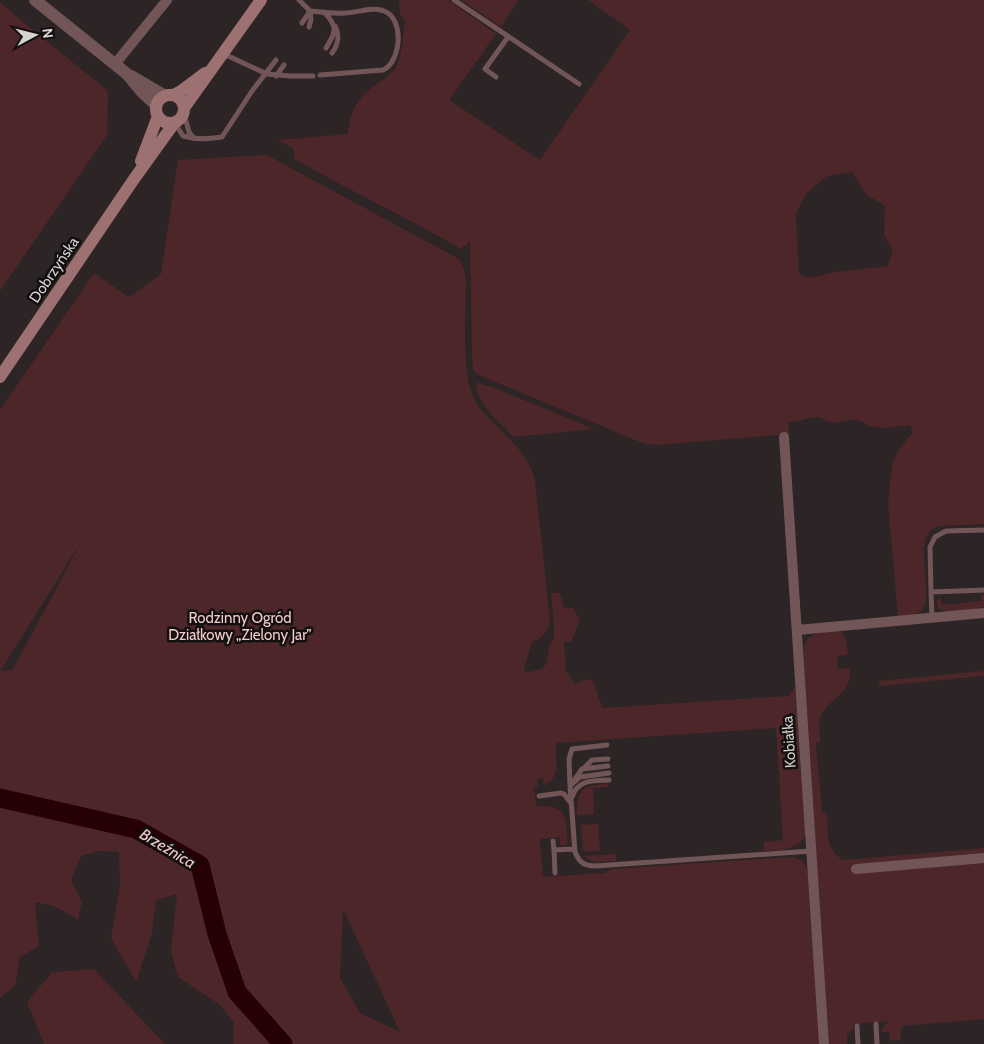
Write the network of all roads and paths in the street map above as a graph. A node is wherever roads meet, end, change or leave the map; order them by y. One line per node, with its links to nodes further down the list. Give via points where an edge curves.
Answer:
1 (35, 0): 16 (street)
2 (167, 0): 16 (street)
3 (261, 0): 14 (main road, Dobrzyńska)
4 (299, 0): 6 (lane)
5 (454, 0): 11 (lane)
6 (310, 11): 7 (lane); 8 (lane); 10 (lane)
7 (325, 12): 9 (lane); 21 (lane, via 383,10 395,20 398,30 395,56 388,68)
8 (302, 23)
9 (334, 24): 12 (lane, via 334,32); 13 (lane, via 338,38)
10 (309, 27)
11 (508, 36): 23 (lane, via 485,69); 24 (lane)
12 (326, 48)
13 (332, 53)
14 (223, 54): 18 (main road, Dobrzyńska); 19 (lane)
15 (276, 60): 19 (lane)
16 (115, 64): 25 (street, via 141,92)
17 (284, 65): 22 (lane)
18 (211, 70): 25 (main road, Dobrzyńska); 26 (main road, Dobrzyńska)
19 (266, 74): 22 (lane); 27 (lane, via 222,137)
20 (310, 75): 22 (lane)
21 (320, 75)
22 (276, 76)
23 (496, 77)
24 (578, 84)
25 (163, 103): 26 (main road, via 181,100); 26 (main road, via 165,122); 28 (main road, Dobrzyńska)
26 (181, 115): 27 (lane); 27 (lane, via 183,136); 28 (main road, Dobrzyńska)
27 (194, 139)
28 (134, 180): 29 (main road, Dobrzyńska)
29 (0, 378)
30 (784, 437): 36 (street, Kobiałka)
31 (984, 530): 33 (lane, via 946,532 935,537 930,547)
32 (984, 590): 33 (lane)
33 (931, 592): 35 (lane)
34 (984, 613): 35 (street)
35 (932, 618): 36 (street)
36 (796, 630): 49 (street, Kobiałka)
37 (607, 745): 43 (lane, via 572,749 569,759)
38 (608, 759): 40 (lane, via 592,760)
39 (608, 766): 40 (lane)
40 (584, 768): 43 (lane)
41 (609, 773): 43 (lane, via 585,775)
42 (609, 780): 45 (lane, via 581,784)
43 (572, 784): 45 (lane)
44 (539, 796): 45 (lane, via 561,793)
45 (570, 802): 47 (lane)
46 (553, 841): 48 (lane)
47 (574, 849): 48 (lane); 49 (lane, via 577,858 590,866)
48 (554, 850): 52 (lane)
49 (811, 851): 55 (street, Kobiałka)
50 (984, 858): 51 (street)
51 (856, 869)
52 (556, 873)
53 (876, 1024): 57 (lane)
54 (857, 1026): 56 (lane)
55 (824, 1044)
56 (858, 1044)
57 (877, 1044)

